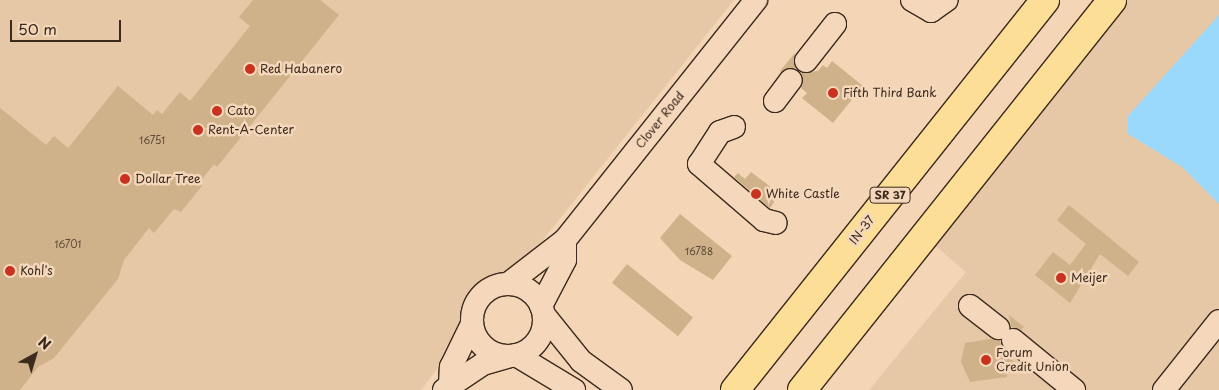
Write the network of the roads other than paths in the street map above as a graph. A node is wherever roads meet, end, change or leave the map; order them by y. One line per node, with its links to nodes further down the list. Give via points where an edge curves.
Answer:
1 (756, 0): 12 (street, Clover Road)
2 (912, 0): 3 (street, via 931,12)
3 (947, 0)
4 (1045, 0): 22 (highway, IN-37 / SR 37)
5 (1112, 0): 23 (highway)
6 (836, 24): 7 (street)
7 (806, 62)
8 (792, 80): 9 (street)
9 (775, 102)
10 (734, 127): 11 (street, via 720,132 699,164 764,220)
11 (776, 223)
12 (565, 240): 13 (street, Clover Road); 15 (street, via 565,260)
13 (508, 284): 15 (street, via 532,293); 17 (street, via 486,291 478,300)
14 (970, 306): 24 (street)
15 (542, 310): 18 (street, via 540,336); 21 (street, via 580,361)
16 (1219, 321): 25 (street)
17 (472, 324): 18 (street, via 481,344); 19 (street, via 451,367)
18 (514, 355): 19 (street, via 483,364); 20 (street)
19 (447, 387)
20 (574, 390)
21 (621, 390)
22 (735, 390)
23 (802, 390)
24 (1074, 390)
25 (1164, 390)

